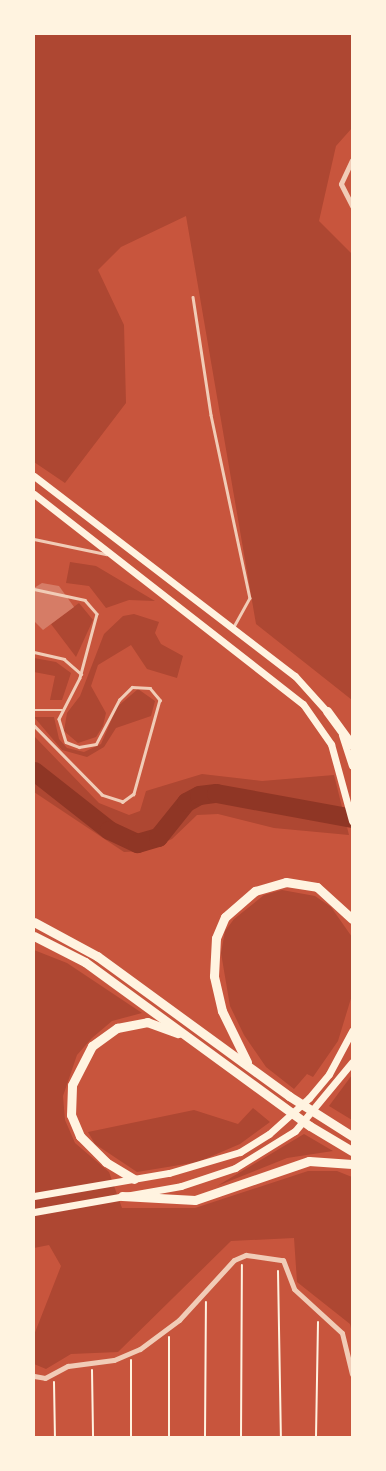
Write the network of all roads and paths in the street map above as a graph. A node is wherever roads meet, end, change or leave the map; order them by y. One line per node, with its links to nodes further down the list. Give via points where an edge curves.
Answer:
1 (352, 160): 2 (street, via 341,189)
2 (352, 206)
3 (193, 296): 9 (lane, via 212,415 250,598)
4 (34, 476): 9 (main road)
5 (34, 494): 7 (main road)
6 (34, 539): 7 (lane)
7 (113, 555): 18 (main road, via 303,704 331,744)
8 (34, 589): 11 (lane, via 85,600 96,611 97,624)
9 (233, 628): 14 (main road, via 305,684)
10 (34, 652): 11 (lane, via 64,659)
11 (81, 674): 13 (lane)
12 (34, 710): 13 (lane)
13 (62, 710): 15 (lane, via 61,735 73,745 88,747 101,738 113,708 128,690 143,685 159,696 134,794 128,800 116,801 102,795)
14 (328, 711): 16 (highway); 17 (main road)
15 (34, 726)
16 (352, 745)
17 (352, 765)
18 (352, 821)
19 (352, 918): 25 (highway, via 317,887 286,882 255,891 225,918 216,938 214,976 222,1011)
20 (34, 922): 25 (highway, via 97,956)
21 (34, 936): 23 (highway, via 85,962)
22 (352, 1031): 29 (main road, via 320,1085 284,1122 254,1145 224,1159)
23 (199, 1044): 27 (highway, via 310,1126); 29 (highway, via 156,1024 139,1022 104,1035 83,1058 72,1085 74,1126 97,1155)
24 (352, 1062): 31 (main road, via 331,1093 295,1131 266,1153 226,1172)
25 (248, 1065): 26 (highway)
26 (352, 1136)
27 (352, 1151)
28 (352, 1164): 31 (highway, via 309,1161 188,1201)
29 (134, 1179): 30 (main road)
30 (34, 1196)
31 (122, 1196): 32 (main road)
32 (34, 1212)
33 (242, 1256): 34 (street); 35 (street); 48 (path)
34 (278, 1256): 36 (street, via 283,1260 294,1289); 49 (path)
35 (206, 1290): 37 (street); 47 (path)
36 (318, 1310): 40 (street, via 342,1333); 50 (path)
37 (169, 1328): 38 (street); 46 (path)
38 (132, 1354): 39 (street); 45 (path)
39 (92, 1363): 41 (street, via 68,1366); 44 (path)
40 (352, 1374)
41 (54, 1375): 42 (street); 43 (path)
42 (34, 1376)
43 (55, 1437)
44 (93, 1437)
45 (131, 1437)
46 (169, 1437)
47 (205, 1437)
48 (242, 1437)
49 (281, 1437)
50 (316, 1437)

